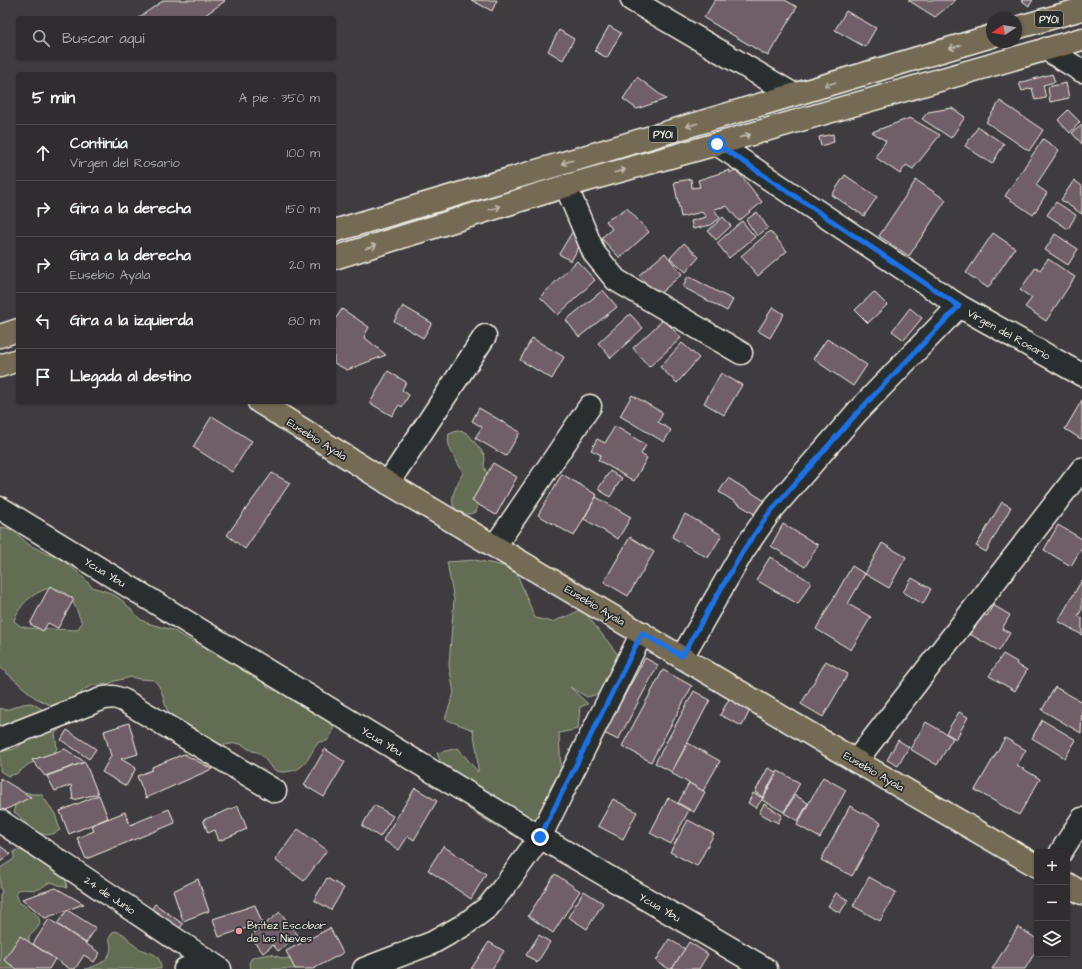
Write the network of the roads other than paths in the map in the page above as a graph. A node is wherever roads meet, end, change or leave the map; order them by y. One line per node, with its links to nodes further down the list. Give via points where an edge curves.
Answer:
1 (632, 0): 8 (street)
2 (1082, 9): 3 (main road, PY01)
3 (1022, 26)
4 (986, 38): 8 (main road, PY01, one-way to 8)
5 (1082, 39): 6 (main road, PY01)
6 (1046, 49): 7 (street); 9 (main road, PY01, one-way to 6)
7 (1082, 72)
8 (793, 94): 11 (main road, PY01, one-way to 11)
9 (717, 144): 10 (main road, PY01, one-way to 9); 13 (street, Virgen del Rosario)
10 (566, 186): 12 (main road, PY01, one-way to 10); 17 (street, via 594,253 616,280)
11 (336, 230)
12 (336, 257)
13 (959, 306): 20 (street, Virgen del Rosario); 28 (street, via 858,412 770,512 743,551)
14 (16, 331): 15 (main road)
15 (0, 336)
16 (485, 336): 24 (street)
17 (741, 353)
18 (16, 361): 19 (main road)
19 (0, 366)
20 (1082, 375)
21 (262, 404): 24 (main road, Eusebio Ayala)
22 (590, 406): 26 (street)
23 (1082, 469): 30 (street)
24 (388, 483): 26 (main road, Eusebio Ayala)
25 (0, 508): 34 (street, Ycua Ybu)
26 (495, 546): 27 (main road, Eusebio Ayala)
27 (642, 633): 28 (main road, Eusebio Ayala); 34 (street)
28 (682, 656): 30 (main road, Eusebio Ayala)
29 (0, 739): 31 (street, via 104,698 114,698 123,700)
30 (856, 761): 36 (main road, Eusebio Ayala)
31 (275, 791)
32 (1082, 819): 35 (street)
33 (0, 822): 39 (street, 24 de Junio)
34 (540, 837): 40 (street, via 488,907 464,925 432,943); 42 (street, Ycua Ybu)
35 (1063, 849)
36 (1034, 864)
37 (1069, 885): 38 (main road)
38 (1082, 892)
39 (213, 964): 41 (street)
40 (374, 968)
41 (185, 969)
42 (766, 969)

